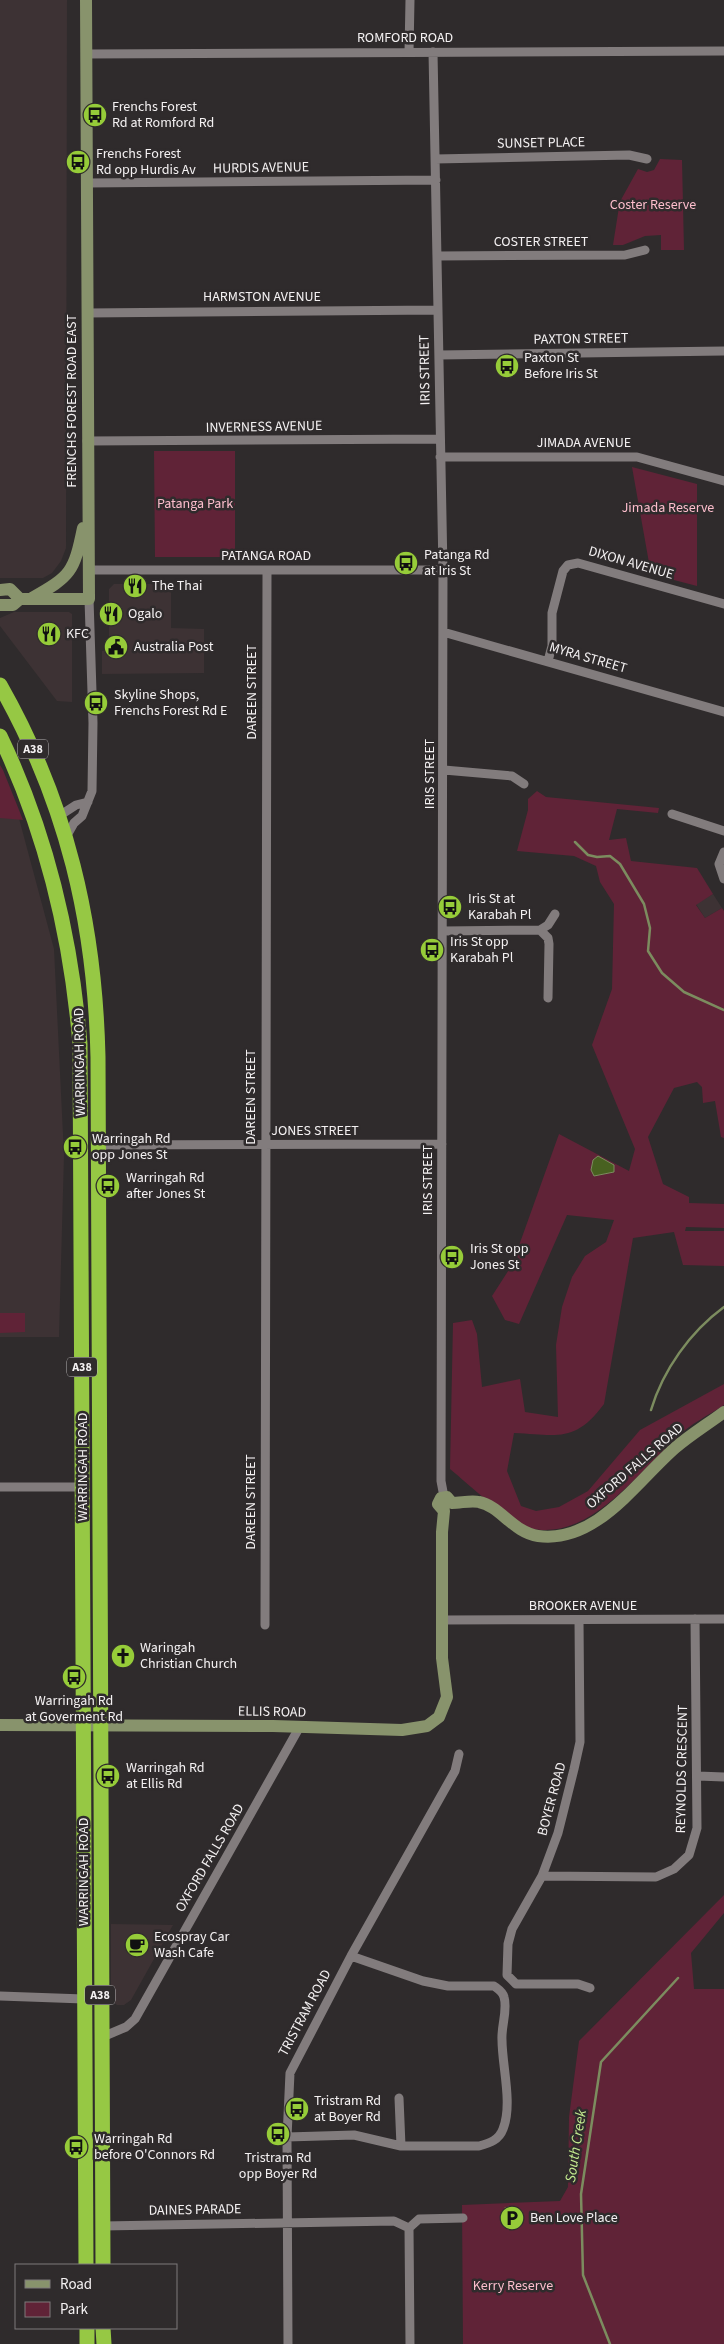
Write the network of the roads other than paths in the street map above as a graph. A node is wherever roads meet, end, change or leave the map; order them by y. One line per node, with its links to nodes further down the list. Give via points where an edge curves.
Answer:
1 (86, 0): 6 (street, FRENCHS FOREST ROAD EAST)
2 (410, 0): 4 (street)
3 (724, 51): 5 (street, ROMFORD ROAD)
4 (409, 52): 5 (street, ROMFORD ROAD); 6 (street, ROMFORD ROAD)
5 (433, 52): 7 (street, IRIS STREET)
6 (86, 54): 10 (street, FRENCHS FOREST ROAD EAST)
7 (435, 159): 8 (street, SUNSET PLACE, via 629,155); 9 (street, IRIS STREET)
8 (647, 160)
9 (436, 180): 10 (street, HURDIS AVENUE); 12 (street, IRIS STREET)
10 (87, 183): 14 (street, FRENCHS FOREST ROAD EAST)
11 (645, 250): 12 (street, COSTER STREET, via 625,255)
12 (437, 256): 13 (street, IRIS STREET)
13 (438, 310): 14 (street, HARMSTON AVENUE); 16 (street, IRIS STREET)
14 (87, 312): 18 (street, FRENCHS FOREST ROAD EAST)
15 (724, 351): 16 (street, PAXTON STREET)
16 (439, 355): 17 (street, IRIS STREET)
17 (440, 439): 18 (street, INVERNESS AVENUE); 19 (street, IRIS STREET)
18 (87, 441): 21 (street, FRENCHS FOREST ROAD EAST)
19 (440, 457): 20 (street, JIMADA AVENUE, via 637,457); 24 (street, IRIS STREET)
20 (724, 481)
21 (88, 499): 22 (street, FRENCHS FOREST ROAD EAST); 26 (street, via 71,570 61,581)
22 (88, 570): 23 (street, PATANGA ROAD); 27 (street, FRENCHS FOREST ROAD EAST)
23 (266, 570): 24 (street, PATANGA ROAD); 48 (street, DAREEN STREET)
24 (443, 570): 30 (street, IRIS STREET)
25 (0, 590): 26 (street, via 10,590)
26 (26, 599): 27 (street); 29 (street, via 13,605)
27 (89, 599): 37 (street, FRENCHS FOREST ROAD EAST, via 93,776)
28 (724, 604): 31 (street, DIXON AVENUE, via 572,563 565,568 552,613 552,646)
29 (0, 605)
30 (444, 632): 31 (street, MYRA STREET); 35 (street, IRIS STREET)
31 (548, 661): 33 (street, MYRA STREET)
32 (0, 685): 39 (highway, WARRINGAH ROAD / A38, via 32,745)
33 (724, 712)
34 (0, 736): 53 (highway, WARRINGAH ROAD / A38, via 36,821 53,876 69,945 77,1002 81,1083)
35 (444, 770): 36 (street, via 512,776); 46 (street, IRIS STREET)
36 (524, 784)
37 (88, 802): 39 (street, via 76,805); 41 (street, FRENCHS FOREST ROAD EAST)
38 (672, 814): 40 (street)
39 (59, 816): 41 (highway, WARRINGAH ROAD / A38)
40 (724, 831)
41 (66, 837): 50 (highway, WARRINGAH ROAD / A38, via 79,888 93,969)
42 (724, 852): 43 (street, via 719,864)
43 (724, 879)
44 (555, 914): 45 (street)
45 (540, 930): 46 (street); 47 (street, via 549,944)
46 (443, 931): 49 (street, IRIS STREET)
47 (548, 998)
48 (265, 1144): 49 (street, JONES STREET); 50 (street, JONES STREET); 59 (street, DAREEN STREET)
49 (442, 1144): 54 (street, IRIS STREET, via 441,1481)
50 (98, 1145): 62 (highway, WARRINGAH ROAD / A38)
51 (724, 1412): 54 (street, OXFORD FALLS ROAD, via 675,1448 610,1510 570,1534 536,1536 509,1523 482,1502)
52 (0, 1487): 53 (street)
53 (82, 1487): 61 (highway, WARRINGAH ROAD / A38)
54 (447, 1504): 57 (street)
55 (695, 1619): 56 (street, BROOKER AVENUE); 58 (street, BROOKER AVENUE); 65 (street, REYNOLDS CRESCENT)
56 (724, 1619)
57 (442, 1620): 58 (street, BROOKER AVENUE); 63 (street, ELLIS ROAD, via 447,1697 439,1716 427,1726 409,1729)
58 (579, 1620): 67 (street, BOYER ROAD, via 580,1742 558,1833)
59 (264, 1624)
60 (0, 1725): 61 (street, ELLIS ROAD)
61 (84, 1726): 62 (street, ELLIS ROAD); 71 (highway, WARRINGAH ROAD / A38)
62 (100, 1726): 63 (street, ELLIS ROAD); 72 (highway, WARRINGAH ROAD / A38)
63 (299, 1728): 72 (street, OXFORD FALLS ROAD, via 135,2019 126,2028)
64 (459, 1754): 68 (street, TRISTRAM ROAD, via 455,1771)
65 (698, 1776): 66 (street); 67 (street, REYNOLDS CRESCENT, via 698,1828 689,1855 674,1869 645,1878)
66 (724, 1776)
67 (542, 1876): 69 (street, BOYER ROAD, via 512,1929 507,1975 516,1984 578,1984)
68 (351, 1956): 74 (street, TRISTRAM ROAD, via 290,2073); 75 (street, via 423,1981 448,1986 494,1986 504,1996 502,2039 506,2116 498,2138 479,2146)
69 (590, 1988)
70 (0, 1996): 71 (street)
71 (84, 1999): 80 (highway, WARRINGAH ROAD / A38)
72 (100, 2038): 78 (highway, WARRINGAH ROAD / A38)
73 (399, 2098): 75 (street)
74 (287, 2137): 75 (street, via 354,2135); 77 (street, TRISTRAM ROAD)
75 (402, 2146)
76 (463, 2218): 79 (street, via 419,2219)
77 (287, 2222): 78 (street, DAINES PARADE); 79 (street, via 394,2221); 86 (street, TRISTRAM ROAD)
78 (103, 2226): 81 (highway, WARRINGAH ROAD / A38)
79 (409, 2228): 87 (street)
80 (86, 2264)
81 (103, 2264)
82 (86, 2329): 84 (highway)
83 (103, 2329): 85 (highway)
84 (87, 2344)
85 (104, 2344)
86 (288, 2344)
87 (410, 2344)

